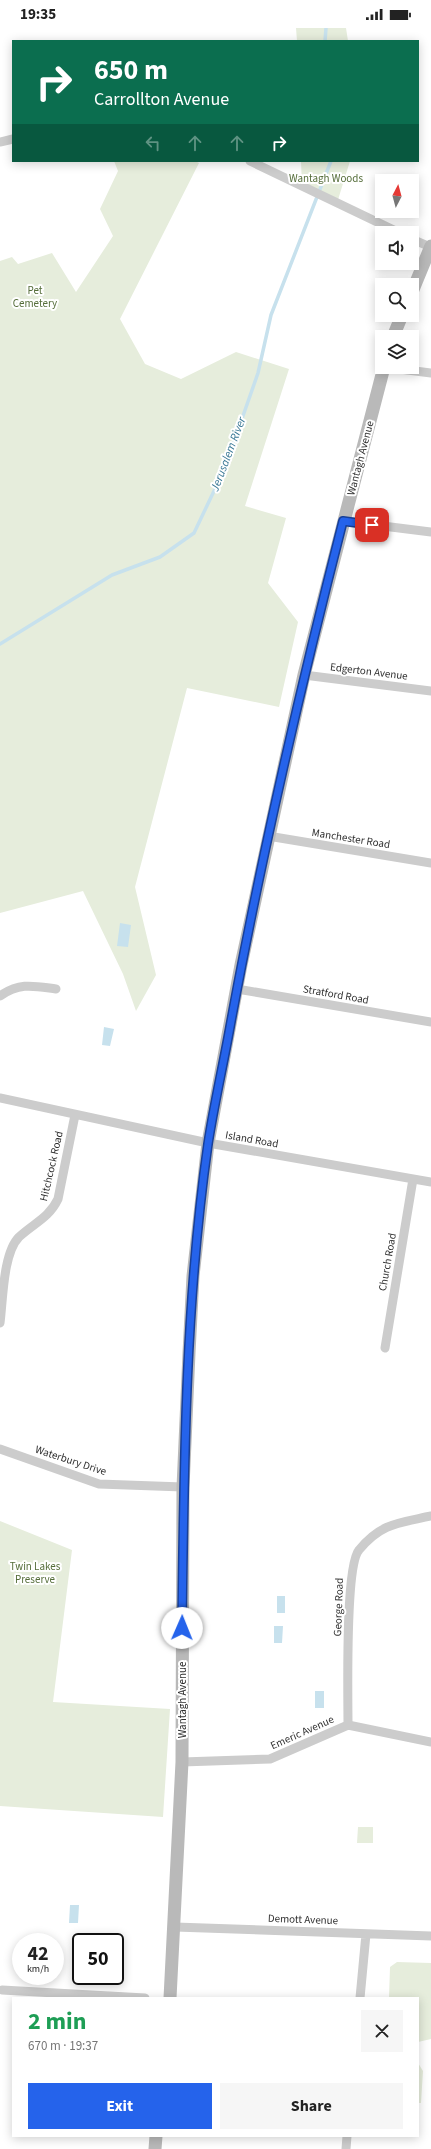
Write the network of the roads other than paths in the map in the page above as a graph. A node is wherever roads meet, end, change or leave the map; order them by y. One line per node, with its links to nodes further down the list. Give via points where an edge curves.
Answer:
1 (12, 139): 2 (street)
2 (0, 142)
3 (252, 162): 4 (street)
4 (385, 226)
5 (419, 242): 6 (street)
6 (431, 247): 7 (main road)
7 (418, 278)
8 (419, 371): 9 (street)
9 (431, 373)
10 (382, 374): 11 (main road, Wantagh Avenue)
11 (343, 521): 12 (street); 13 (main road, Wantagh Avenue)
12 (431, 532)
13 (304, 675): 14 (street, Edgerton Avenue); 15 (main road, Wantagh Avenue)
14 (431, 691)
15 (268, 836): 16 (street, Manchester Road); 18 (main road, Wantagh Avenue)
16 (431, 864)
17 (56, 989): 19 (street, via 28,985 10,988)
18 (237, 989): 20 (street, Stratford Road); 23 (main road, Wantagh Avenue)
19 (0, 996)
20 (431, 1022)
21 (0, 1098): 22 (street, Island Road)
22 (75, 1115): 23 (street, Island Road); 26 (street, Hitchcock Road, via 54,1209 14,1243)
23 (208, 1143): 24 (street, Island Road); 30 (main road, Wantagh Avenue, via 193,1276)
24 (413, 1179): 25 (street, Island Road); 28 (street, Church Road)
25 (431, 1182)
26 (3, 1279): 27 (street, Hitchcock Road)
27 (0, 1323)
28 (384, 1348)
29 (0, 1449): 30 (street, Waterbury Drive, via 99,1484)
30 (183, 1487): 34 (main road, Wantagh Avenue)
31 (431, 1516): 32 (street, George Road, via 388,1525 357,1551 350,1578)
32 (348, 1725): 33 (street, Emeric Avenue); 34 (street, Emeric Avenue, via 270,1759)
33 (431, 1742)
34 (182, 1762): 35 (main road, Wantagh Avenue)
35 (175, 1927): 36 (street, Demott Avenue); 40 (main road, Wantagh Avenue)
36 (366, 1934): 37 (street, Demott Avenue); 41 (street)
37 (431, 1936)
38 (2, 1990): 39 (street)
39 (127, 1997)
40 (170, 1997)
41 (360, 1997)
42 (156, 2137): 44 (main road)
43 (347, 2137): 45 (street)
44 (155, 2149)
45 (346, 2149)

